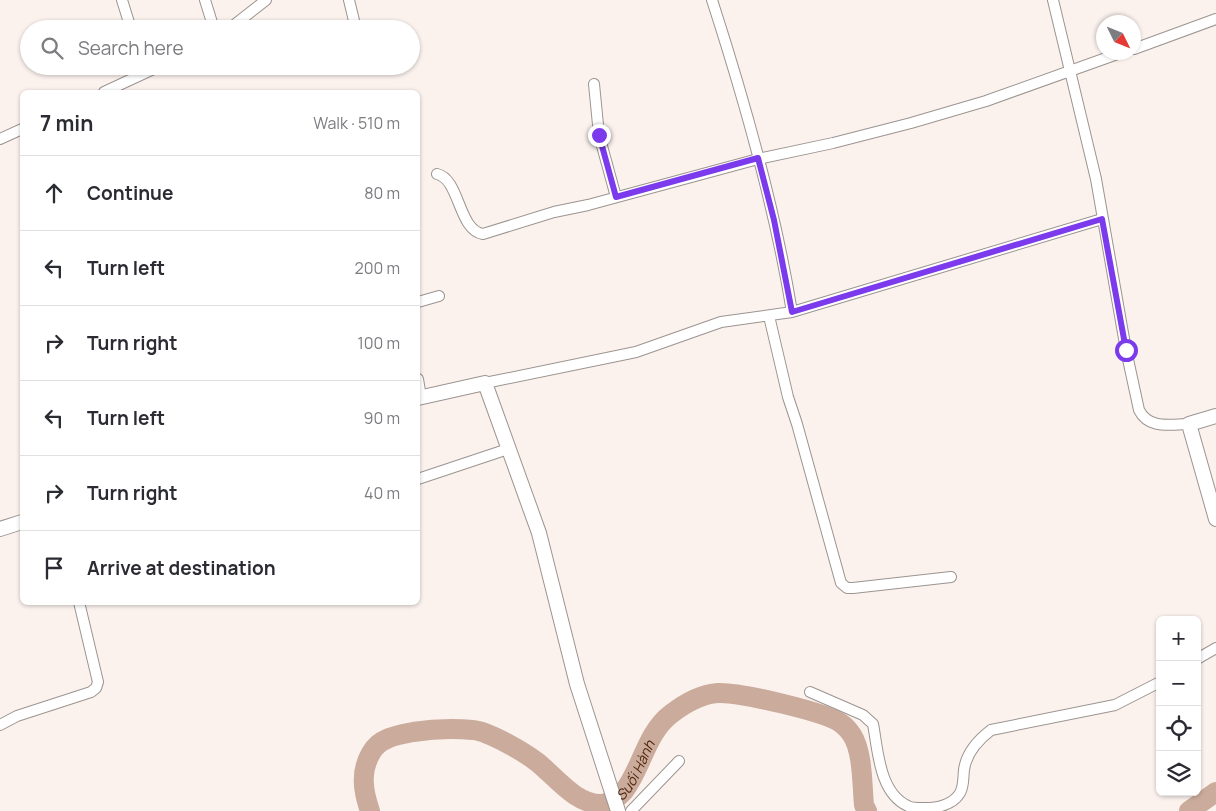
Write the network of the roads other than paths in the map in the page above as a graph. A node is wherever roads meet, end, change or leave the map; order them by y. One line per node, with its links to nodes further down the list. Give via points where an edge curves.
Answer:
1 (122, 0): 8 (street)
2 (205, 0): 9 (street)
3 (266, 0): 10 (street)
4 (349, 0): 11 (street)
5 (712, 0): 20 (street)
6 (1053, 0): 14 (street)
7 (1216, 19): 12 (street)
8 (128, 20)
9 (211, 20)
10 (240, 20)
11 (354, 20)
12 (1141, 46)
13 (1099, 60): 14 (street)
14 (1069, 70): 20 (street, via 986,101 911,123); 23 (street, via 1089,148)
15 (136, 75): 17 (street)
16 (594, 84): 22 (street, via 599,135)
17 (108, 90)
18 (20, 130): 19 (street)
19 (0, 139)
20 (758, 158): 22 (street); 26 (street)
21 (437, 174): 22 (street, via 448,181 468,224 483,234)
22 (616, 197)
23 (1102, 219): 26 (street); 31 (street, via 1142,417 1152,424)
24 (439, 296): 25 (street)
25 (420, 301)
26 (792, 312): 27 (street)
27 (770, 316): 28 (street, via 721,322 636,352); 37 (street, via 788,397 841,583 853,588)
28 (485, 382): 29 (street); 32 (street)
29 (420, 397)
30 (1216, 416): 31 (street)
31 (1190, 424): 34 (street)
32 (508, 449): 33 (street); 45 (street, via 539,534 577,684)
33 (420, 478)
34 (1216, 519)
35 (20, 523): 36 (street)
36 (0, 529)
37 (951, 578)
38 (80, 605): 43 (street, via 98,682 96,688)
39 (1216, 648): 40 (street)
40 (1201, 657)
41 (1156, 684): 42 (street, via 1115,705 992,730 966,760 961,791 954,800 936,808 909,807 891,792 869,719)
42 (810, 692)
43 (0, 725)
44 (679, 761): 46 (street)
45 (617, 806)
46 (631, 811)

